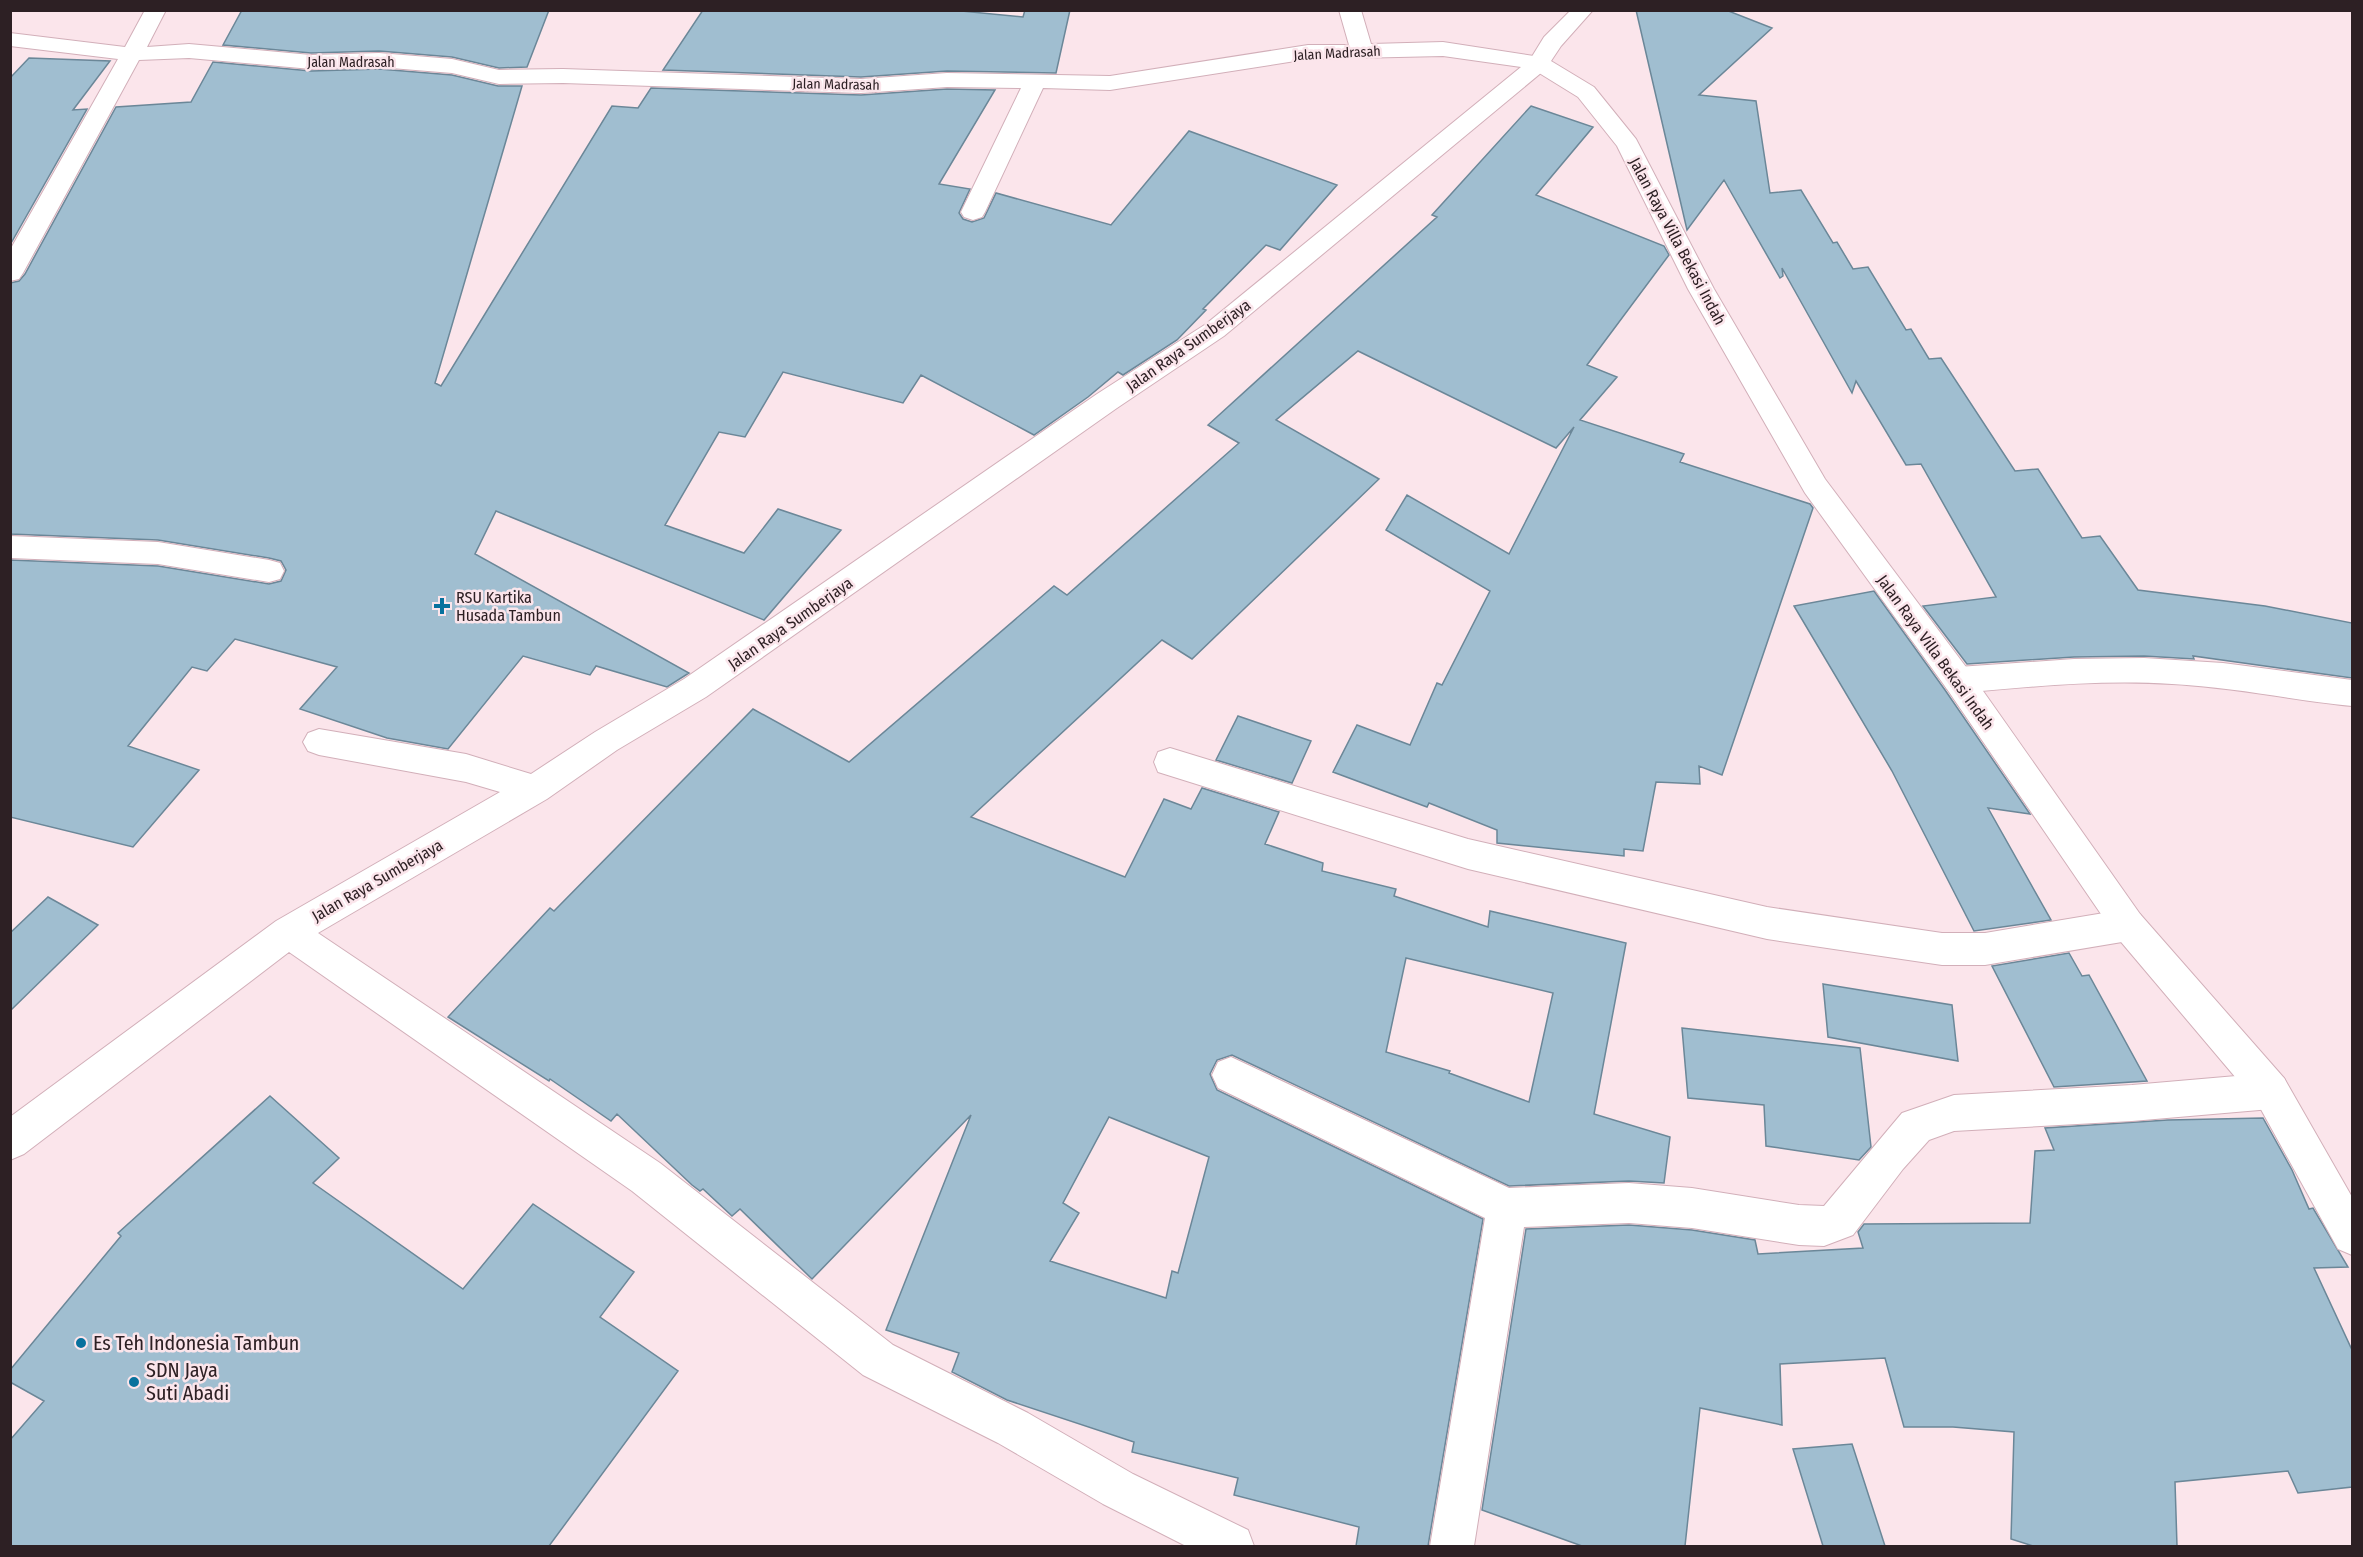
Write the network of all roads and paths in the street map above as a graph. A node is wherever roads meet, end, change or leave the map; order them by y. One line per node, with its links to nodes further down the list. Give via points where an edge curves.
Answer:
1 (156, 10): 6 (street)
2 (1350, 10): 5 (street)
3 (1583, 10): 7 (street, Jalan Raya Sumberjaya, via 1552,42)
4 (10, 39): 6 (street, Jalan Madrasah)
5 (1362, 51): 7 (street, Jalan Madrasah, via 1443,49); 8 (street, Jalan Madrasah, via 1308,52 1110,83)
6 (131, 54): 8 (street, Jalan Madrasah, via 189,51 311,62 379,60 452,66 499,77 861,86 947,81); 10 (street)
7 (1539, 63): 13 (street, Jalan Raya Villa Bekasi Indah, via 1586,92 1628,144 1701,289 1815,486); 17 (street, Jalan Raya Sumberjaya, via 1215,330 695,688)
8 (1034, 84): 9 (street)
9 (973, 212)
10 (10, 273)
11 (10, 547): 12 (street, via 158,553)
12 (269, 571)
13 (1958, 680): 14 (street, via 2042,672 2145,670); 18 (street, Jalan Raya Villa Bekasi Indah)
14 (2352, 693)
15 (319, 742): 17 (street, via 466,768)
16 (1170, 762): 18 (street, via 1468,854 1767,923 1942,949 1984,949)
17 (535, 789): 19 (street, Jalan Raya Sumberjaya)
18 (2128, 925): 21 (street, Jalan Raya Villa Bekasi Indah)
19 (288, 932): 22 (street, Jalan Raya Sumberjaya); 25 (street, via 646,1178 878,1360)
20 (1231, 1075): 23 (street)
21 (2271, 1091): 23 (street, via 1954,1113 1916,1126 1839,1221 1824,1226 1629,1203); 24 (street, Jalan Raya Villa Bekasi Indah)
22 (10, 1141)
23 (1507, 1208): 26 (street)
24 (2352, 1235)
25 (1232, 1546)
26 (1452, 1546)

